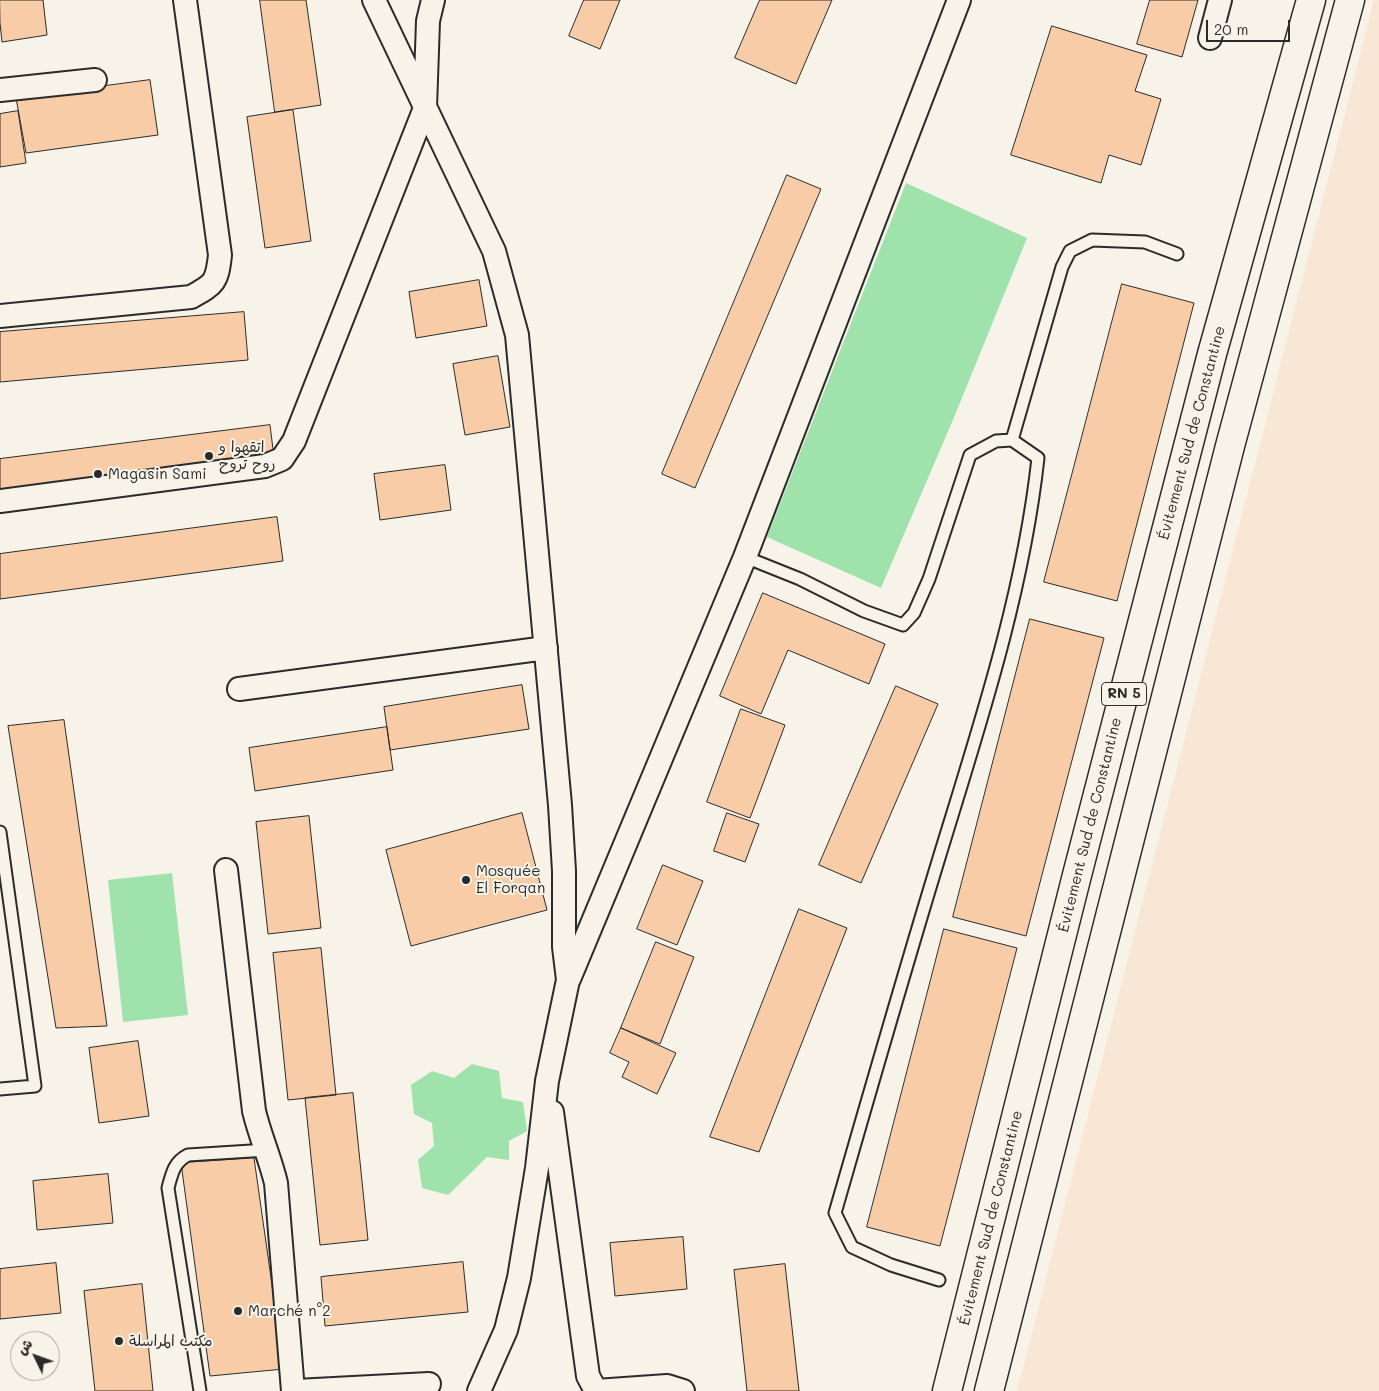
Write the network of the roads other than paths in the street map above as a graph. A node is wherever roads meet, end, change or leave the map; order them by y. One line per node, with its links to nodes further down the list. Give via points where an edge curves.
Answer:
1 (185, 0): 13 (street, via 220,255 218,276 208,288 191,298)
2 (374, 0): 11 (street)
3 (433, 0): 11 (street, via 428,22)
4 (959, 0): 16 (street)
5 (1220, 0): 8 (street)
6 (1310, 0): 31 (highway, Évitement Sud de Constantine / RN 5, via 1212,354)
7 (1350, 0): 32 (highway, RN 5, via 1220,484)
8 (1210, 38)
9 (95, 80): 10 (street)
10 (0, 90)
11 (425, 108): 15 (street, via 294,441 282,459 265,466); 17 (street, via 494,251 518,334)
12 (1177, 254): 14 (lane, via 1145,242 1092,240 1070,251 1062,267)
13 (0, 316)
14 (1012, 440): 16 (lane, via 996,441 970,455 929,579 914,613 903,624 864,611 800,578); 25 (lane, via 1038,458 1033,500 1007,628 835,1213 852,1247 891,1265)
15 (0, 501)
16 (745, 557): 21 (street)
17 (546, 648): 18 (street); 21 (street, via 560,804)
18 (239, 688)
19 (0, 832): 23 (lane, via 35,1086)
20 (226, 870): 24 (street, via 254,1111)
21 (568, 980): 22 (street)
22 (547, 1081): 29 (street, via 537,1168 518,1278 506,1330); 30 (street, via 588,1376 596,1391 667,1386)
23 (0, 1090)
24 (267, 1150): 27 (lane, via 188,1155 180,1158 173,1168 168,1188); 28 (street, via 276,1183)
25 (939, 1280)
26 (429, 1384): 28 (street)
27 (200, 1391)
28 (295, 1391)
29 (479, 1391)
30 (683, 1391)
31 (947, 1391)
32 (989, 1391)

